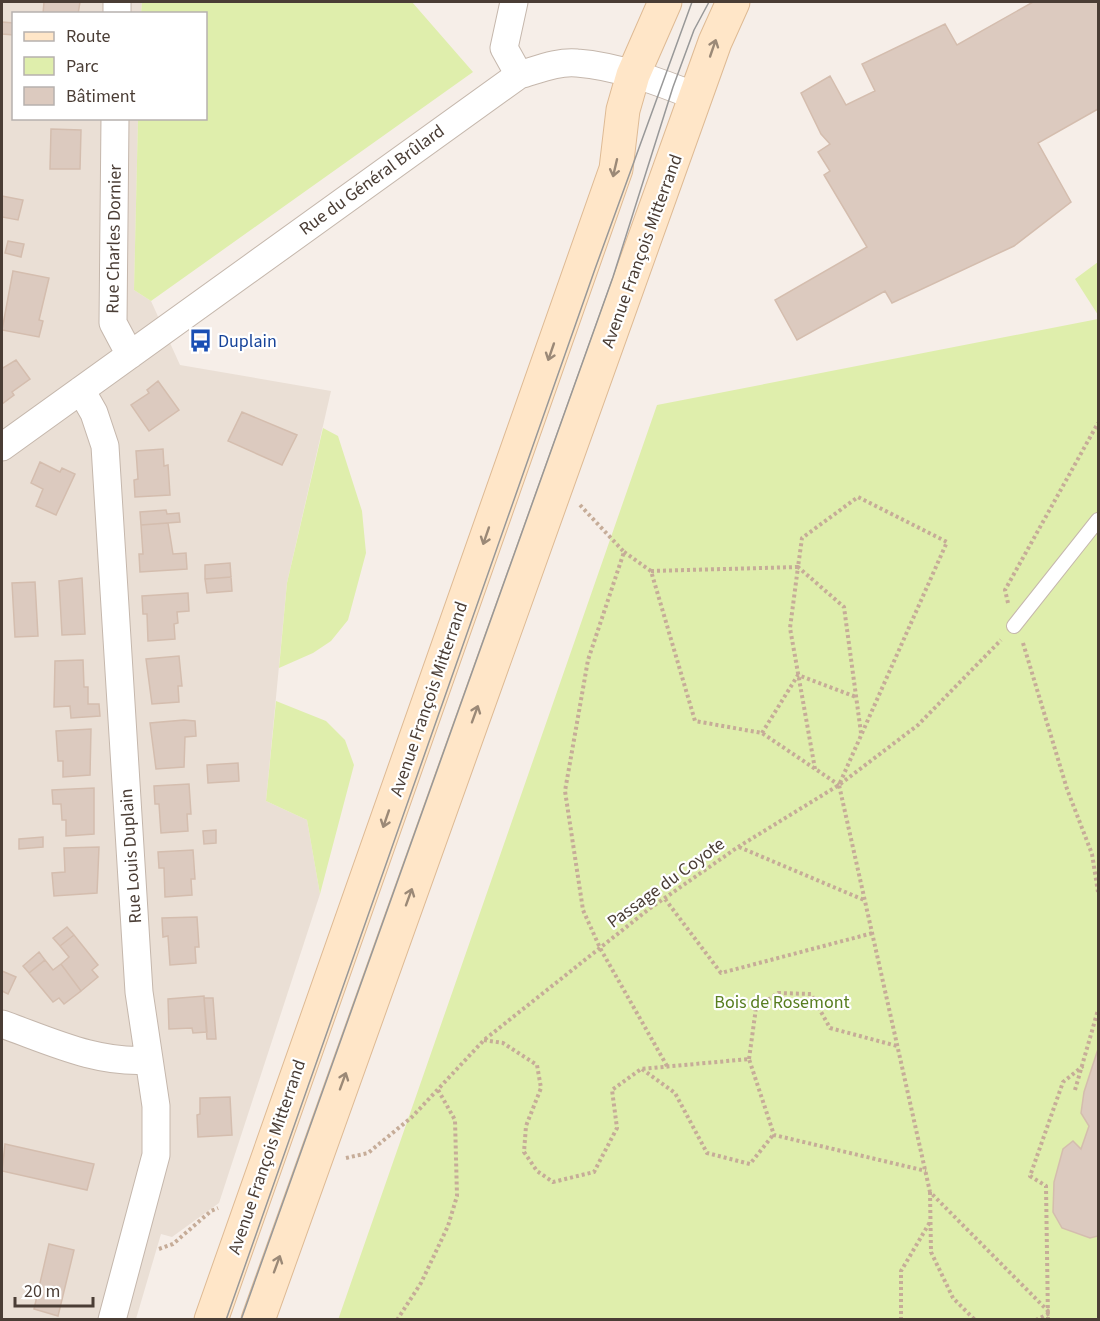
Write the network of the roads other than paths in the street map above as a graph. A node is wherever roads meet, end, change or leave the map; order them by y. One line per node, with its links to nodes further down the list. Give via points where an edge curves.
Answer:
1 (514, 2): 4 (street, via 504,48)
2 (665, 2): 5 (main road)
3 (733, 2): 6 (main road, one-way to 3)
4 (519, 75): 5 (street, Rue du Général Brûlard, via 576,63); 8 (street, Rue du Général Brûlard)
5 (633, 75): 6 (street, Rue du Général Brûlard); 16 (main road, Avenue François Mitterrand, one-way to 16, via 623,110 616,169)
6 (697, 97): 17 (main road, Avenue François Mitterrand, one-way to 6)
7 (115, 120): 8 (street, Rue Charles Dornier, via 113,323)
8 (130, 354): 9 (street, Rue du Général Brûlard)
9 (81, 390): 10 (street, Rue du Général Brûlard); 14 (street, Rue Louis Duplain, via 105,446 140,992)
10 (2, 447)
11 (1098, 520): 12 (lane)
12 (1014, 626)
13 (2, 1024): 14 (street, via 100,1059)
14 (149, 1060): 15 (street, Rue Louis Duplain, via 156,1106 156,1155)
15 (112, 1320)
16 (210, 1320)
17 (258, 1320)

